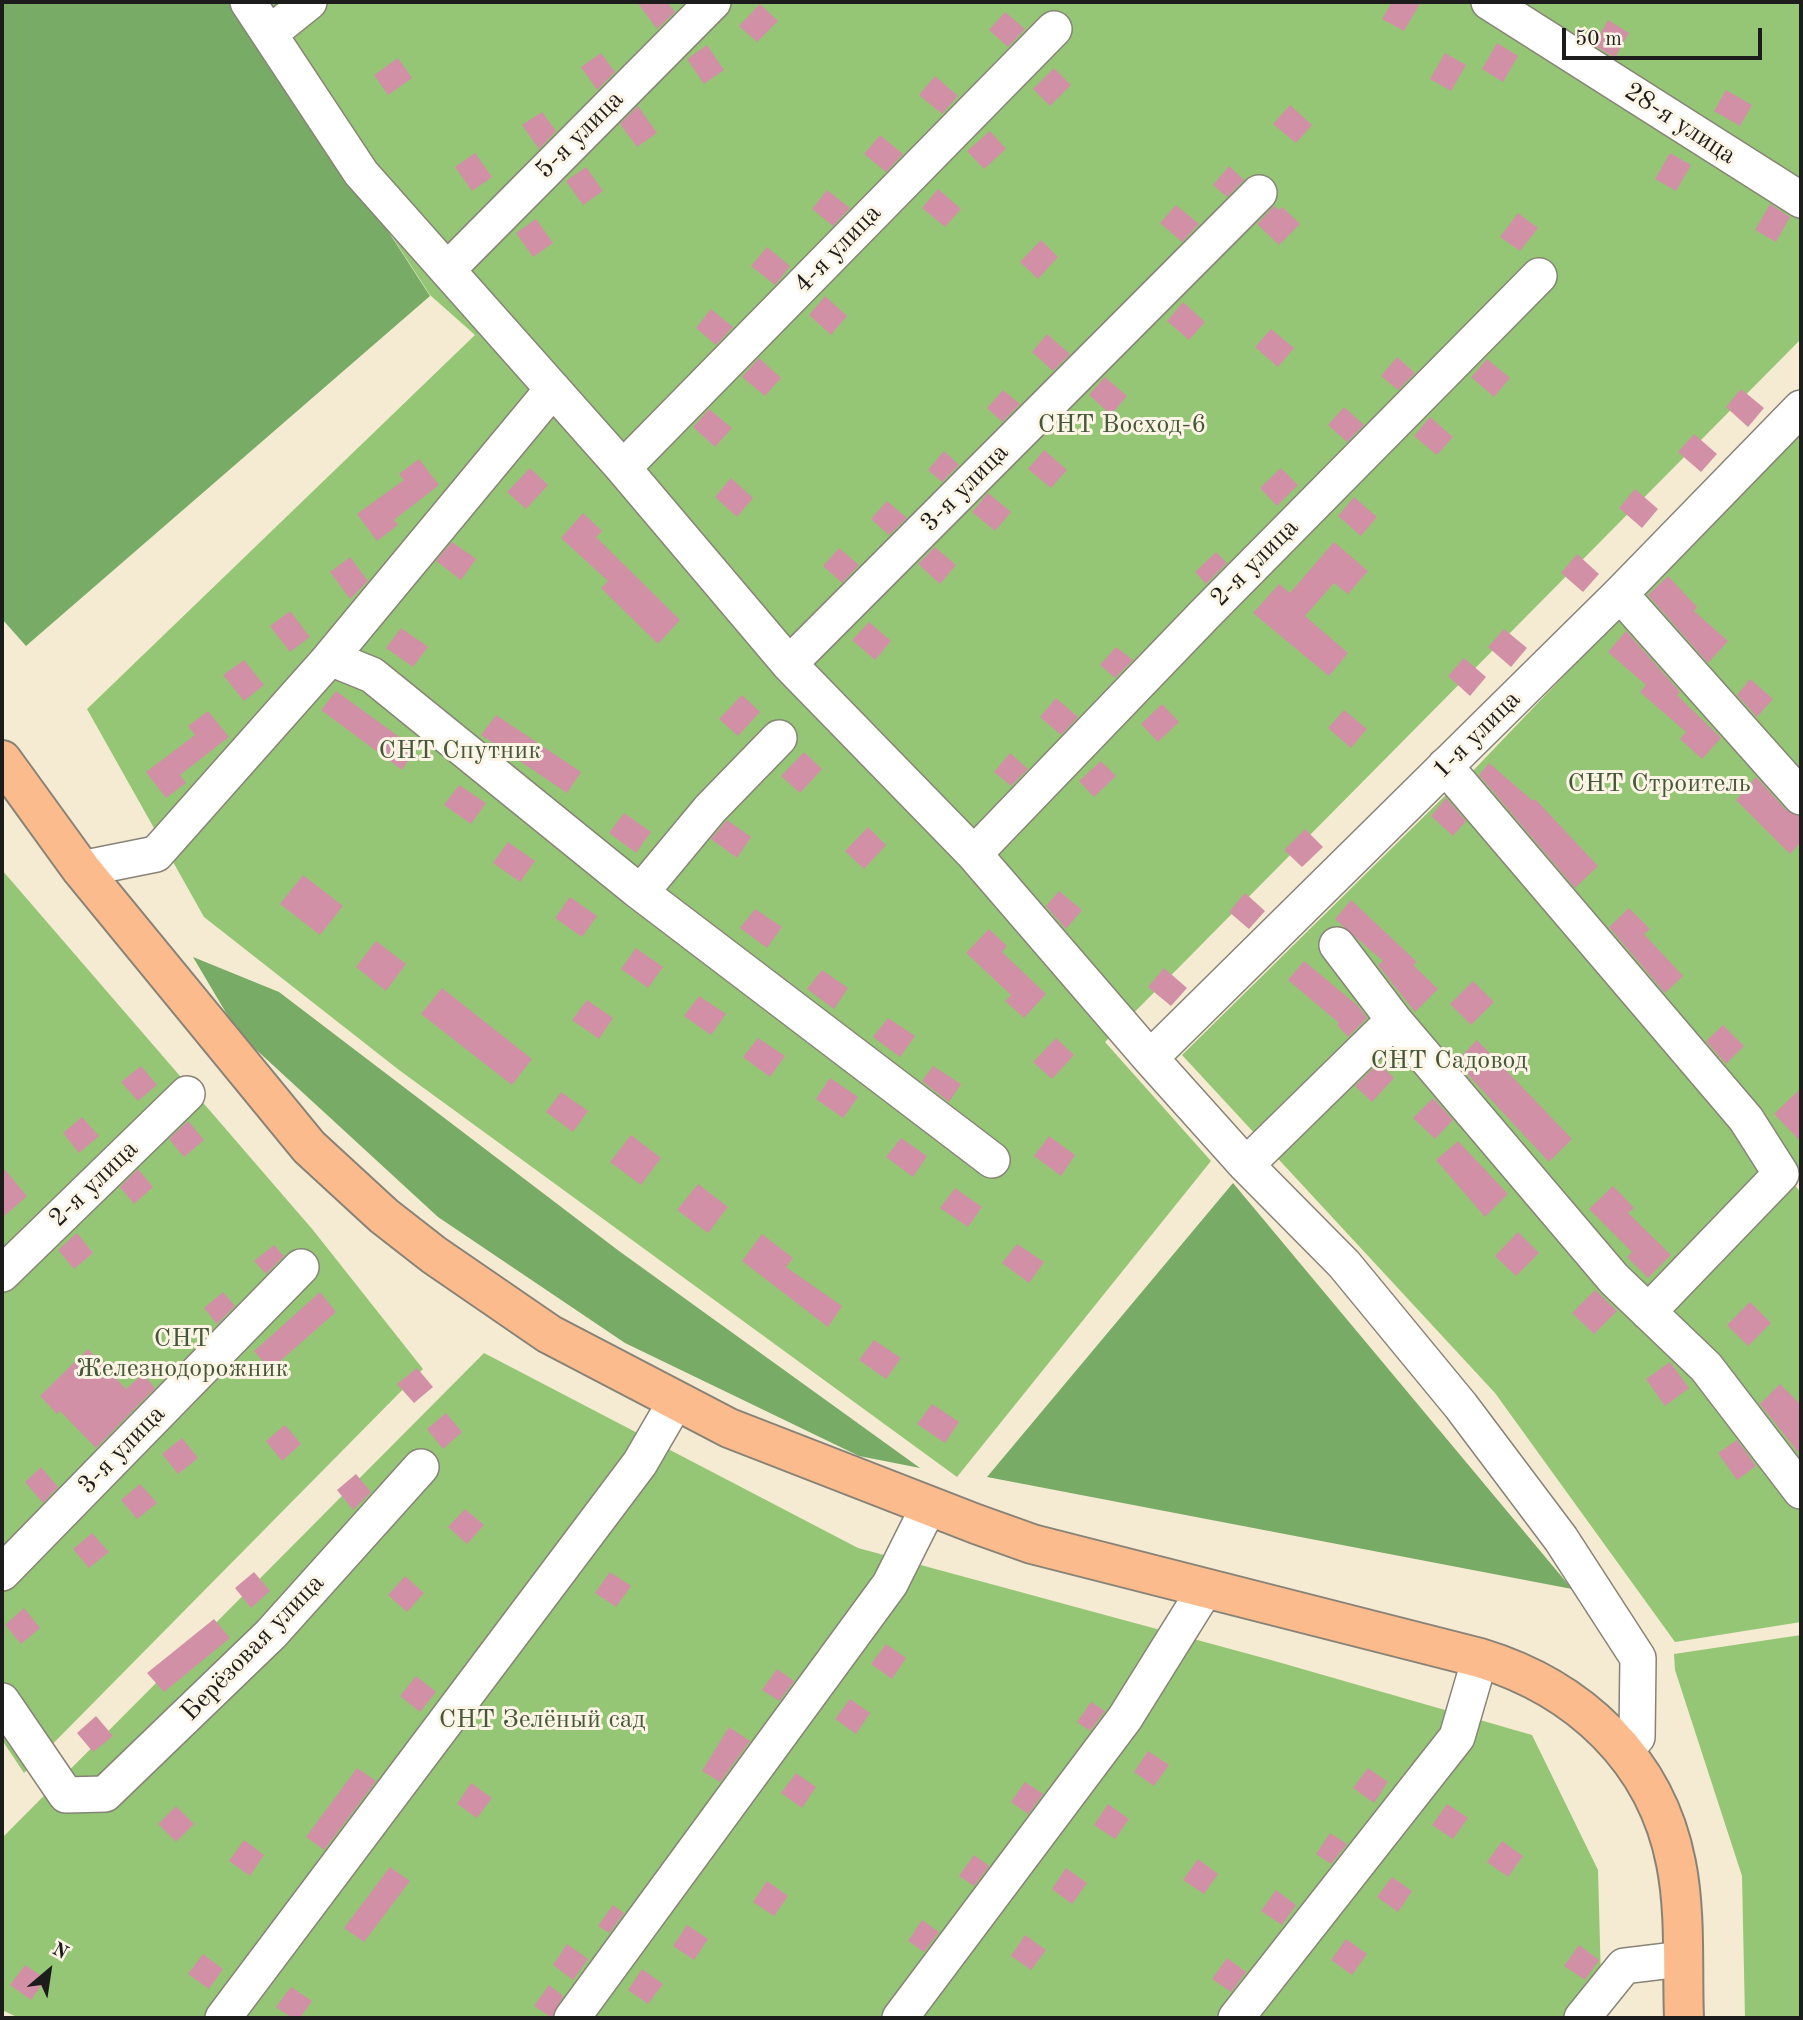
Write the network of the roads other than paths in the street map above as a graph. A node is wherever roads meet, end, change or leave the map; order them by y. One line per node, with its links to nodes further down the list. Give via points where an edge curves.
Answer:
1 (248, 2): 6 (street)
2 (309, 2): 6 (street)
3 (713, 2): 9 (street, 5-я улица)
4 (1489, 2): 8 (street, 28-я улица)
5 (1054, 29): 13 (street, 4-я улица)
6 (270, 34): 9 (street, via 360,173)
7 (1259, 193): 16 (street, 3-я улица)
8 (1801, 200)
9 (448, 269): 11 (street)
10 (1539, 276): 21 (street, 2-я улица)
11 (554, 389): 13 (street); 15 (street)
12 (1801, 408): 14 (street, 1-я улица)
13 (623, 468): 16 (street)
14 (1619, 594): 19 (street, 1-я улица); 20 (street)
15 (330, 658): 22 (street, via 156,854); 23 (street, via 372,675)
16 (789, 664): 21 (street)
17 (779, 738): 23 (street, via 710,809)
18 (2, 760): 22 (main road)
19 (1445, 766): 26 (street, 1-я улица); 32 (street, via 1746,1119 1781,1174)
20 (1801, 797)
21 (974, 854): 26 (street)
22 (81, 869): 33 (main road, via 309,1147 384,1216 549,1334)
23 (641, 892): 28 (street)
24 (1337, 945): 25 (street)
25 (1394, 1020): 29 (street); 32 (street, via 1614,1279)
26 (1150, 1058): 29 (street)
27 (187, 1094): 31 (street, 2-я улица)
28 (992, 1160)
29 (1246, 1165): 41 (street, via 1344,1264 1461,1406 1561,1539 1637,1658 1637,1737)
30 (301, 1267): 37 (street, 3-я улица)
31 (2, 1274)
32 (1648, 1312): 35 (street, via 1706,1367)
33 (676, 1401): 36 (main road, via 729,1428); 43 (street, via 640,1463)
34 (421, 1467): 40 (street, Берёзовая улица, via 271,1634 105,1794 66,1795)
35 (1801, 1491)
36 (928, 1508): 38 (main road, via 1032,1544); 44 (street, via 890,1584)
37 (2, 1573)
38 (1206, 1588): 39 (main road); 45 (street, via 1125,1718)
39 (1480, 1658): 41 (main road, via 1549,1686 1590,1715); 46 (street, via 1457,1737)
40 (2, 1701)
41 (1625, 1751): 42 (main road, via 1657,1804 1668,1834 1680,1895)
42 (1682, 1959): 47 (street, via 1624,1966); 48 (main road)
43 (223, 2018)
44 (572, 2018)
45 (900, 2018)
46 (1236, 2018)
47 (1582, 2018)
48 (1684, 2018)

